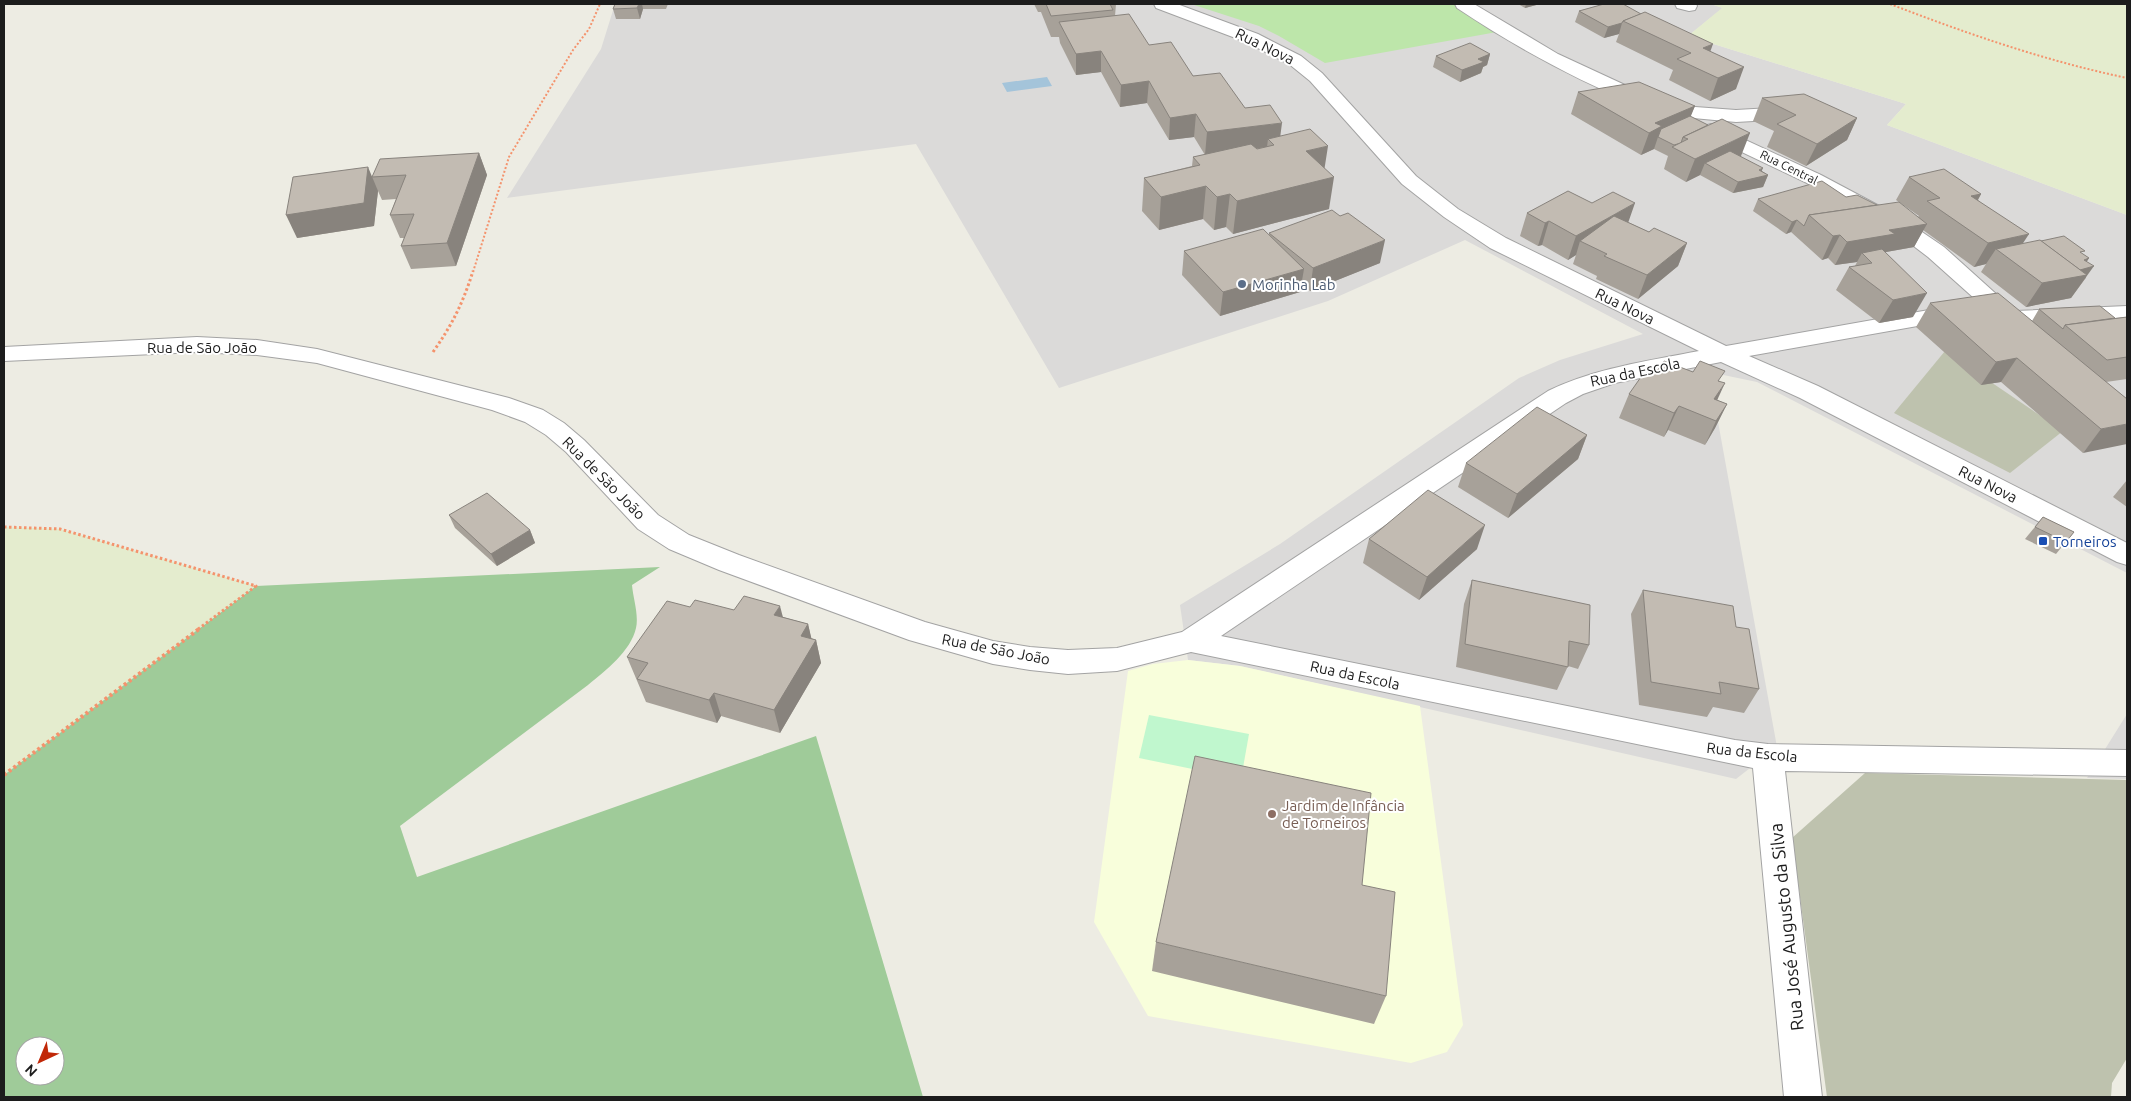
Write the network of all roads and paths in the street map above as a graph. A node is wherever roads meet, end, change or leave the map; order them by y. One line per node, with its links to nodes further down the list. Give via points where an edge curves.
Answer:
1 (600, 4): 13 (path, via 589,29 508,157 465,297 454,321)
2 (1162, 4): 12 (street, Rua Nova, via 1252,38 1304,67 1409,180 1473,228 1536,263)
3 (1463, 4): 6 (street, Rua Central, via 1546,54)
4 (1890, 4): 5 (path, via 2032,56)
5 (2127, 78)
6 (1668, 111): 7 (street, via 1736,116); 8 (street, Rua Central, via 1744,145 1893,221 1936,252)
7 (1805, 112)
8 (2002, 311): 9 (street, Rua da Escola); 10 (street, Rua Central); 12 (street, Rua da Escola)
9 (2127, 313)
10 (2028, 335)
11 (4, 354): 13 (street, Rua de São João, via 227,345 286,350)
12 (1724, 354): 15 (street, Rua Nova, via 1809,392); 16 (street, Rua da Escola, via 1609,376 1570,390)
13 (413, 382): 16 (street, Rua de São João, via 534,416 575,446 648,522 679,542 912,630 967,646 1062,661 1107,661)
14 (4, 528): 19 (path, via 60,530 256,586)
15 (2127, 555)
16 (1191, 641): 17 (street, Rua da Escola, via 1683,744)
17 (1768, 757): 18 (street, Rua da Escola); 20 (street, Rua José Augusto da Silva)
18 (2127, 763)
19 (4, 775)
20 (1803, 1097)

